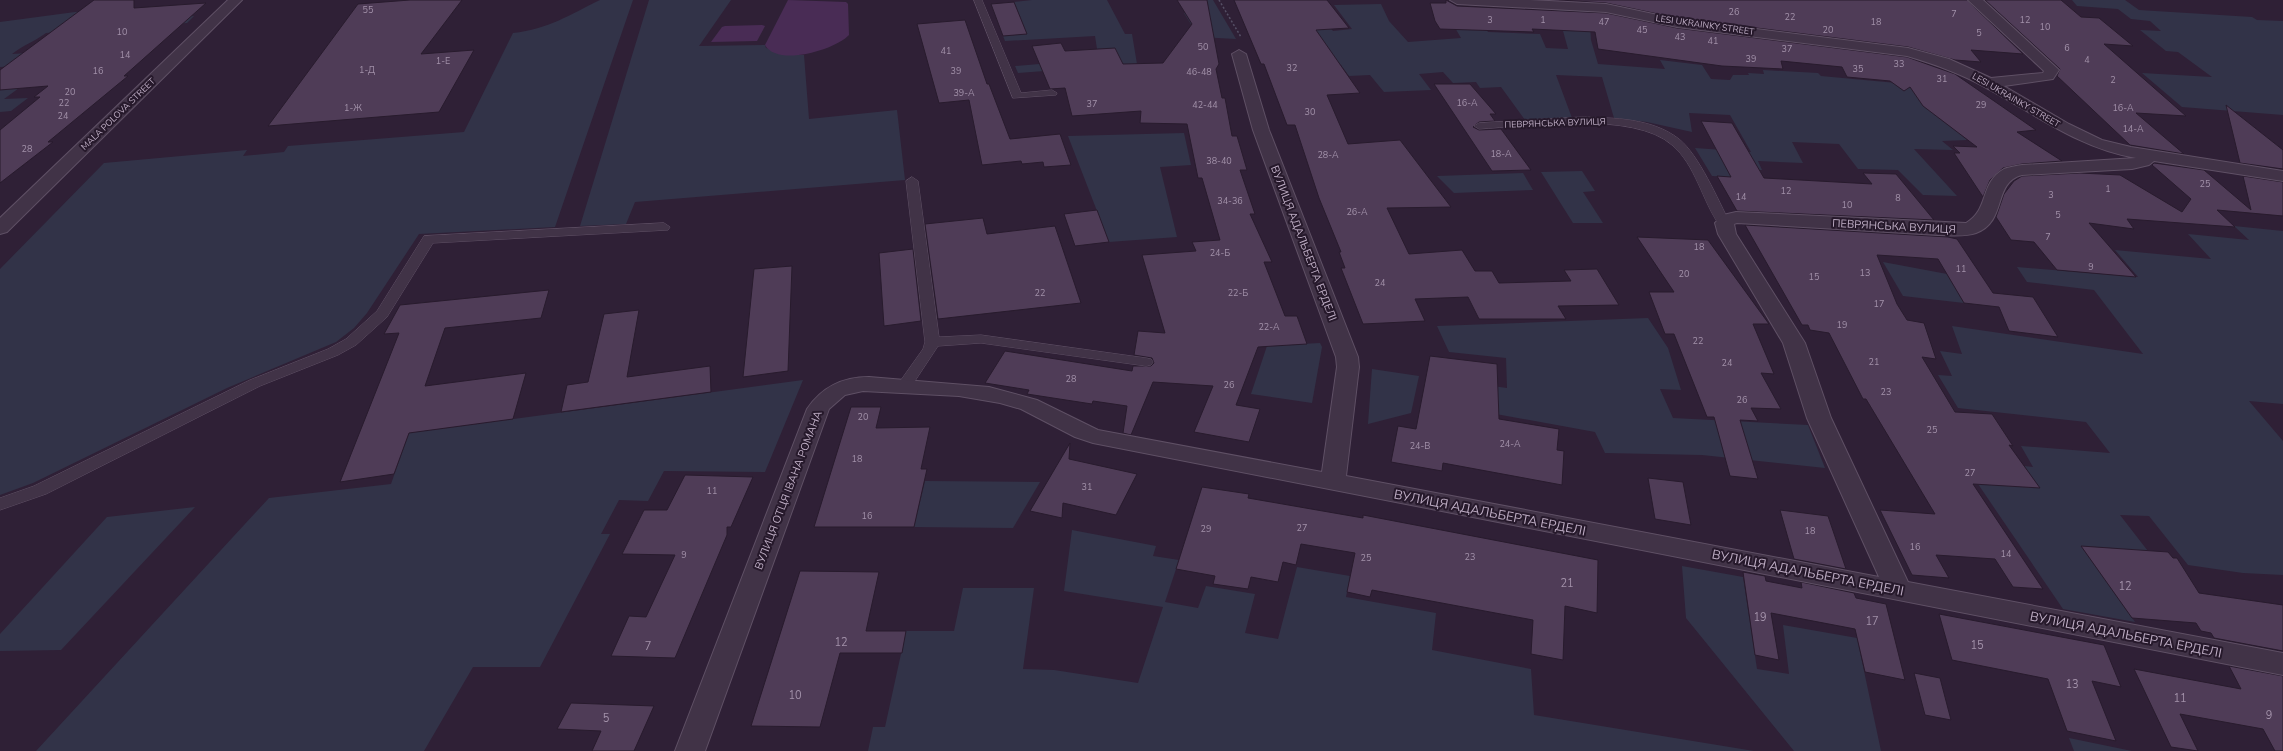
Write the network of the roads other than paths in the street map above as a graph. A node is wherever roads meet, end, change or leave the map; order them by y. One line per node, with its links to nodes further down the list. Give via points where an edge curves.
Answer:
1 (236, 0): 14 (street, MALA POLOVA STREET)
2 (978, 0): 8 (lane, via 1017,96)
3 (1457, 0): 5 (street, LESI UKRAINKY STREET)
4 (1975, 0): 7 (street, via 2052,70 2048,76)
5 (1605, 4): 7 (street, LESI UKRAINKY STREET, via 1678,23 1908,52 1944,62)
6 (1239, 54): 19 (street, ВУЛИЦЯ АДАЛЬБЕРТА ЕРДЕЛІ, via 1261,130 1347,357 1348,367)
7 (1989, 83): 10 (street, LESI UKRAINKY STREET, via 2080,136 2115,148)
8 (1052, 93)
9 (1479, 126): 13 (lane, ПЕВРЯНСЬКА ВУЛИЦЯ, via 1606,121 1637,124 1660,132 1683,149)
10 (2150, 155): 11 (street, LESI UKRAINKY STREET); 13 (street, ПЕВРЯНСЬКА ВУЛИЦЯ, via 2143,161 2132,164 2022,170 2010,174 1998,184 1986,218 1970,228 1956,230 1736,217)
11 (2283, 176)
12 (912, 181): 16 (lane)
13 (1724, 223): 21 (street, ПЕВРЯНСЬКА ВУЛИЦЯ, via 1727,234 1794,343 1820,418)
14 (2, 225)
15 (664, 227): 20 (lane, via 429,239 382,314 351,342 255,383 52,484)
16 (932, 342): 17 (lane, via 981,339); 18 (lane)
17 (1146, 362)
18 (904, 387): 19 (street, ВУЛИЦЯ АДАЛЬБЕРТА ЕРДЕЛІ, via 972,390 999,395 1026,404 1093,436); 23 (street, ВУЛИЦЯ ОТЦЯ ІВАНА РОМАНА, via 854,385 831,394 818,409)
19 (1333, 482): 21 (street, ВУЛИЦЯ АДАЛЬБЕРТА ЕРДЕЛІ)
20 (0, 504)
21 (1898, 589): 22 (street, ВУЛИЦЯ АДАЛЬБЕРТА ЕРДЕЛІ)
22 (2283, 664)
23 (690, 751)

